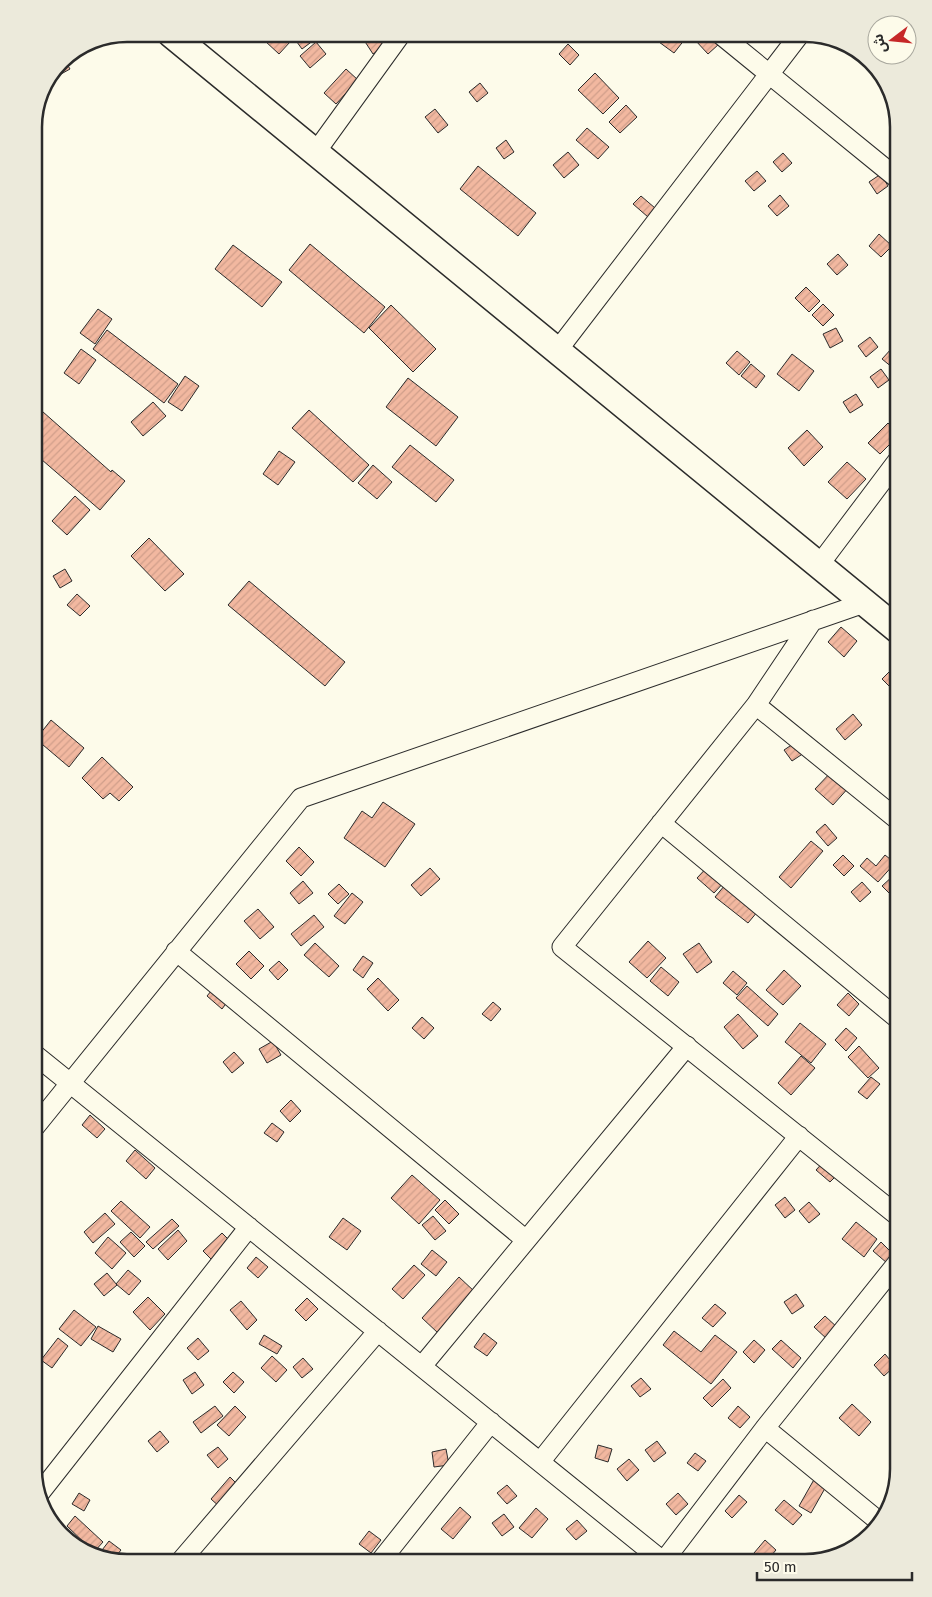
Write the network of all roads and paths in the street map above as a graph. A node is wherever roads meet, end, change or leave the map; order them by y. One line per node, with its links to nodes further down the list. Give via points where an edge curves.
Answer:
1 (181, 42): 6 (main road)
2 (395, 42): 6 (street)
3 (731, 43): 5 (street)
4 (793, 43): 5 (street)
5 (770, 75): 7 (street); 8 (street)
6 (315, 153): 8 (main road)
7 (890, 172)
8 (557, 351): 10 (main road)
9 (890, 471): 10 (street)
10 (819, 565): 11 (main road)
11 (864, 603): 12 (street); 13 (main road)
12 (813, 620): 14 (street); 17 (street, via 300,798)
13 (890, 624)
14 (756, 705): 15 (street); 16 (street)
15 (890, 814)
16 (661, 823): 18 (street); 19 (street, via 562,947)
17 (176, 951): 21 (street); 26 (street)
18 (890, 1012)
19 (687, 1046): 23 (street); 26 (street)
20 (42, 1060): 21 (street)
21 (71, 1082): 22 (street); 25 (street)
22 (42, 1118)
23 (799, 1136): 24 (street); 32 (street)
24 (890, 1210)
25 (249, 1227): 28 (street); 33 (street)
26 (526, 1240): 29 (street)
27 (890, 1272): 31 (street)
28 (378, 1331): 29 (street); 35 (street)
29 (422, 1366): 30 (street)
30 (491, 1422): 32 (street); 36 (street)
31 (765, 1428): 34 (street); 38 (street)
32 (540, 1462): 37 (street)
33 (44, 1487)
34 (875, 1516)
35 (187, 1554)
36 (387, 1554)
37 (654, 1554)
38 (670, 1554)

